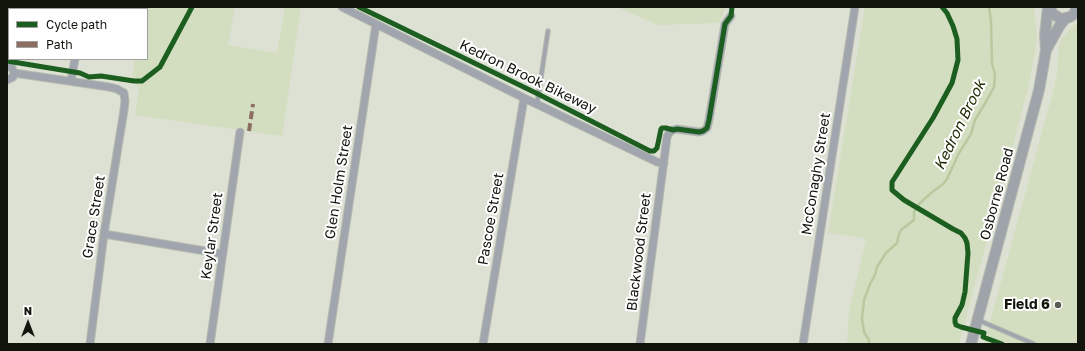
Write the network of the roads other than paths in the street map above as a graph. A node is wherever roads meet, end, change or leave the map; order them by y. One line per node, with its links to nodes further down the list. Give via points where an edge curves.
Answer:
1 (342, 7): 6 (street)
2 (855, 7): 26 (street, McConaghy Street)
3 (1049, 7): 4 (street, via 1056,17 1061,19); 8 (street, Osborne Road, via 1045,35)
4 (1074, 13): 8 (street, Osborne Road, via 1060,25)
5 (731, 16): 17 (street, Blackwood Street, via 725,24 707,128 699,132 677,129 669,133)
6 (376, 24): 14 (street); 23 (street, Glen Holm Street)
7 (548, 31): 15 (lane)
8 (1046, 50): 20 (street, Osborne Road, via 1033,116)
9 (75, 60): 13 (street)
10 (8, 64): 11 (street)
11 (14, 73): 12 (street, via 13,77); 13 (street)
12 (7, 80)
13 (71, 81): 18 (street, Grace Street, via 109,87 124,93 124,110)
14 (524, 98): 15 (street); 24 (street, Pascoe Street)
15 (536, 104): 17 (street)
16 (240, 132): 19 (street, Keylar Street)
17 (664, 164): 25 (street, Blackwood Street)
18 (104, 234): 19 (street); 21 (street, Grace Street)
19 (223, 254): 22 (street, Keylar Street)
20 (977, 319): 27 (street, Osborne Road); 28 (lane)
21 (90, 344)
22 (210, 344)
23 (328, 344)
24 (483, 344)
25 (640, 344)
26 (803, 344)
27 (971, 344)
28 (1034, 344)

